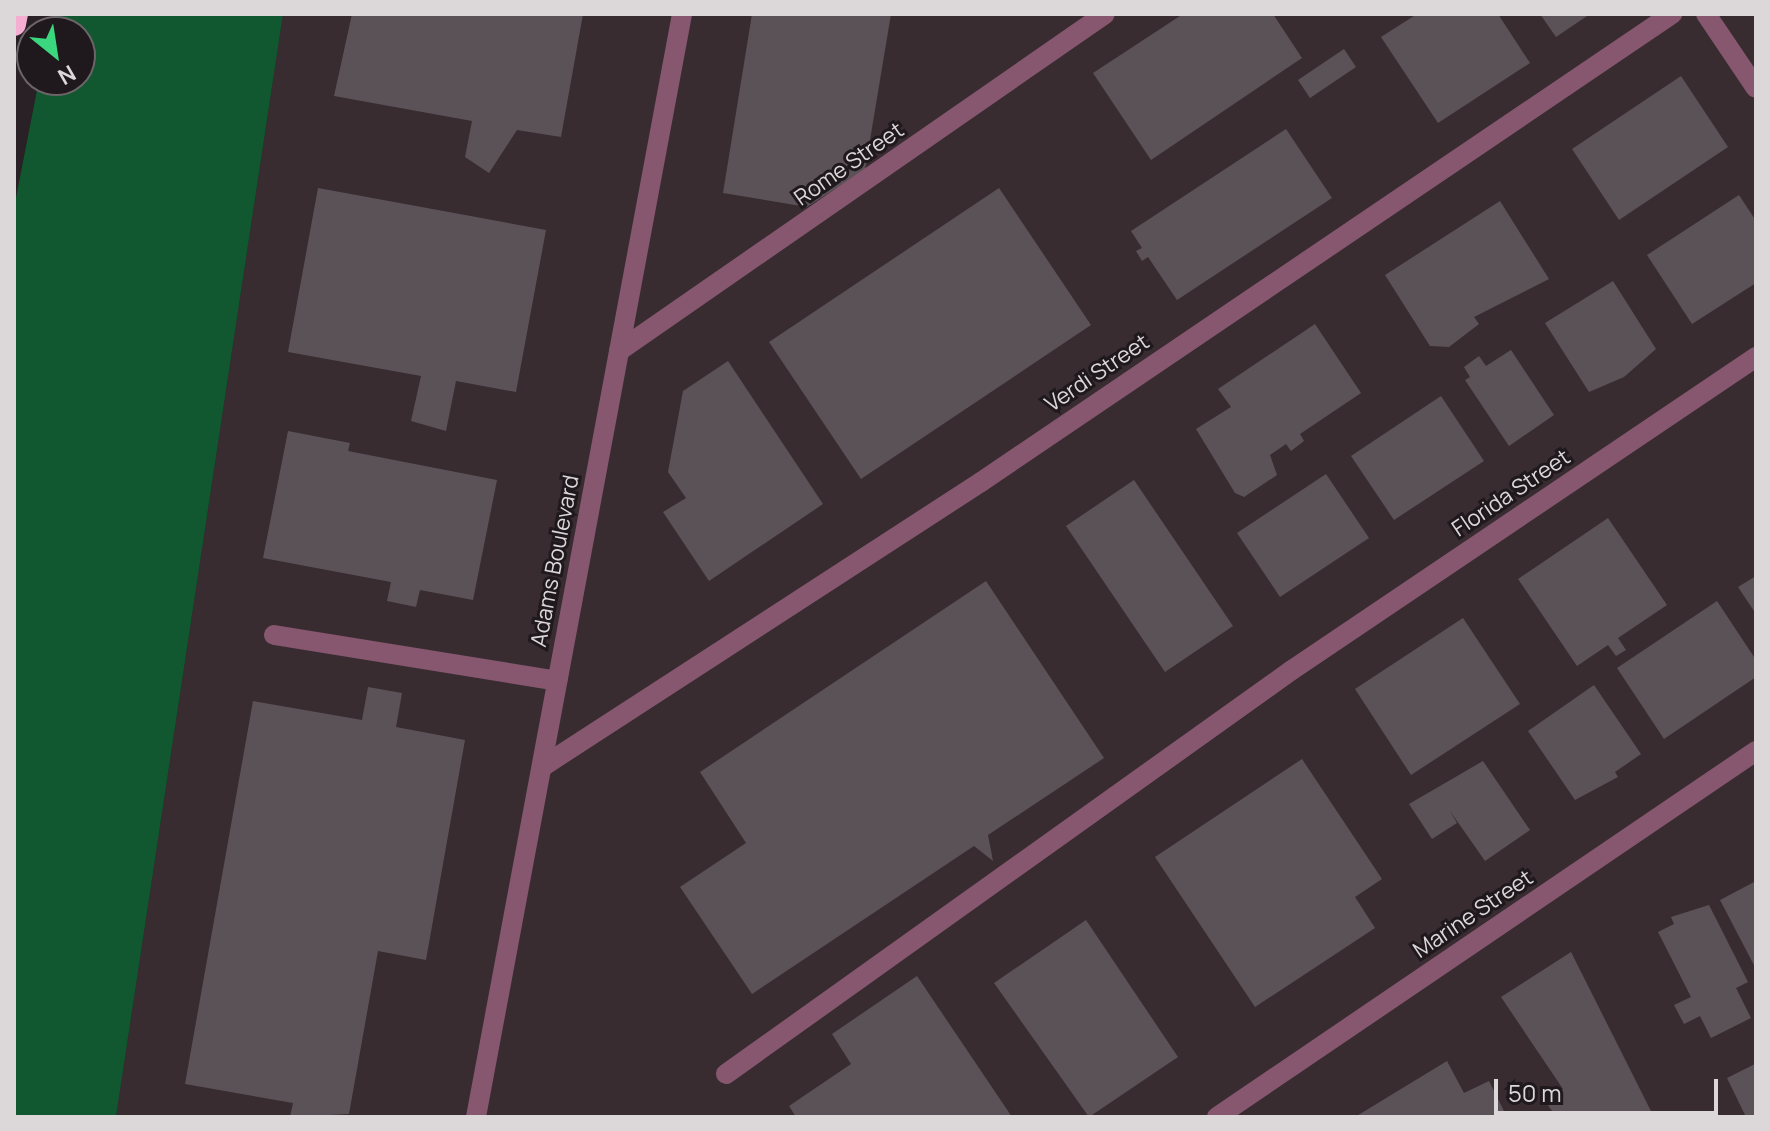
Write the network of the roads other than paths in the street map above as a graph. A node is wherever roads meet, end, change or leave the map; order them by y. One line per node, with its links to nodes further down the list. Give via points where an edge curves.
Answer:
1 (16, 14): 6 (highway)
2 (682, 14): 8 (street, Adams Boulevard)
3 (1105, 14): 8 (street, Rome Street)
4 (1672, 14): 13 (street, Verdi Street, via 981,482)
5 (1706, 14): 7 (street)
6 (14, 24)
7 (1756, 88)
8 (619, 351): 11 (street, Adams Boulevard)
9 (1756, 357): 14 (street, Florida Street, via 1292,670)
10 (274, 635): 11 (street)
11 (557, 681): 13 (street, Adams Boulevard)
12 (1756, 751): 16 (street, Marine Street)
13 (545, 765): 15 (street, Adams Boulevard)
14 (726, 1074)
15 (476, 1117)
16 (1217, 1117)

